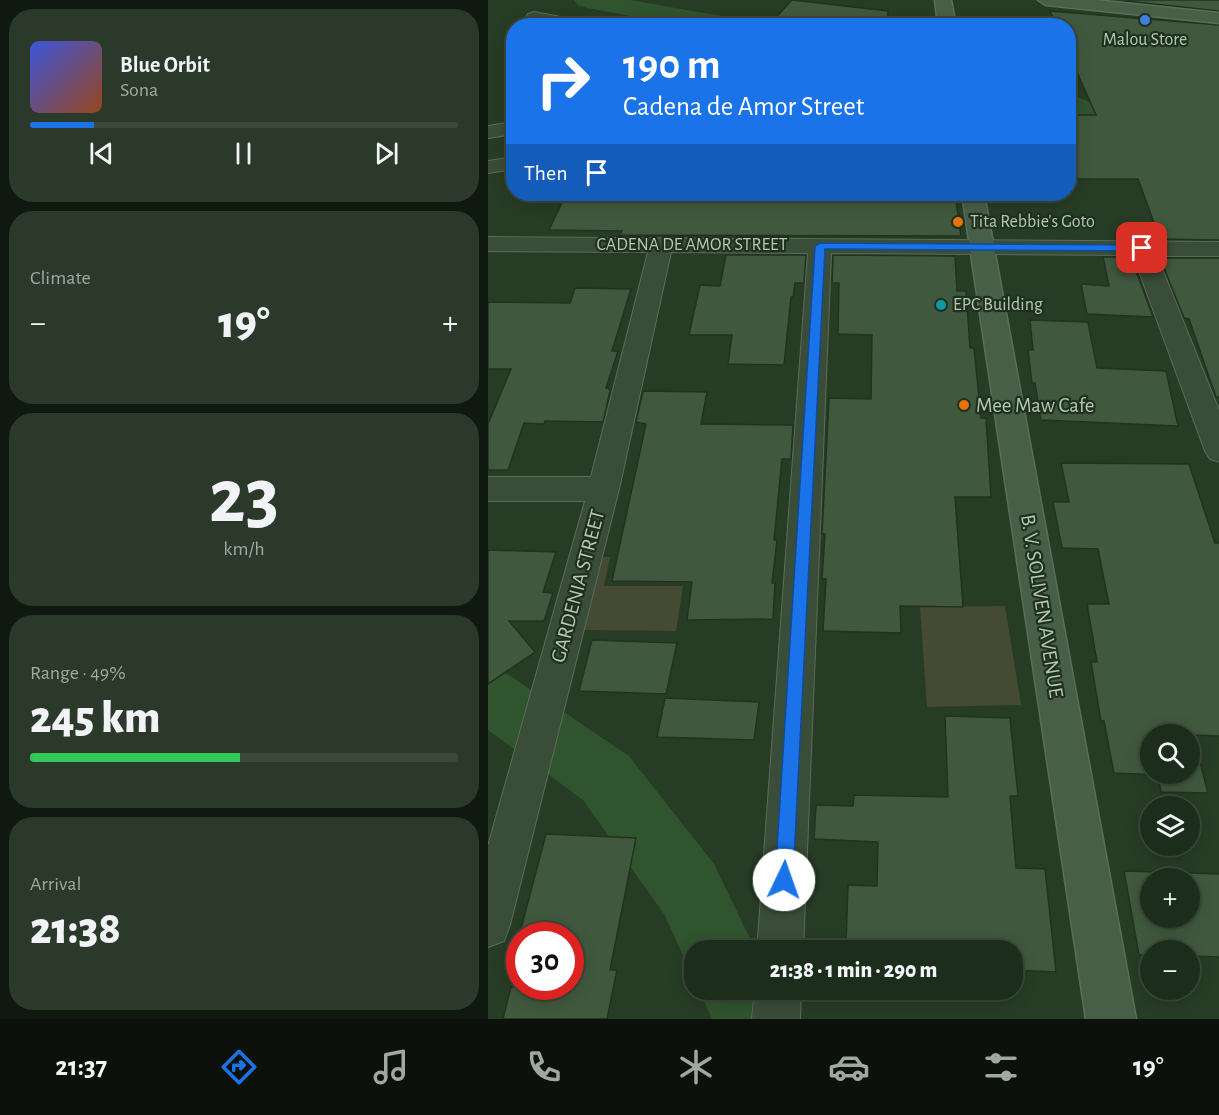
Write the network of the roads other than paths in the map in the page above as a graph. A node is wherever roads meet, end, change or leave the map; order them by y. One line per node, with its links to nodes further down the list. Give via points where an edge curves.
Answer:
1 (522, 0): 4 (street)
2 (943, 0): 5 (main road)
3 (1046, 0): 6 (main road)
4 (535, 18)
5 (946, 18)
6 (1220, 18)
7 (506, 129): 8 (street)
8 (488, 132)
9 (506, 164): 10 (street)
10 (488, 166)
11 (974, 201): 15 (main road, B. V. SOLIVEN AVENUE)
12 (488, 244): 13 (street, CADENA DE AMOR STREET)
13 (661, 245): 14 (street, CADENA DE AMOR STREET); 20 (street, GARDENIA STREET)
14 (820, 246): 15 (street, CADENA DE AMOR STREET); 22 (street)
15 (982, 246): 16 (street, CADENA DE AMOR STREET); 25 (main road, B. V. SOLIVEN AVENUE)
16 (1142, 248): 17 (street, CADENA DE AMOR STREET); 18 (street)
17 (1214, 249)
18 (1220, 451)
19 (488, 489): 20 (street)
20 (604, 489): 21 (street, GARDENIA STREET)
21 (488, 925)
22 (781, 940)
23 (777, 1000): 24 (street)
24 (776, 1019)
25 (1111, 1019)

